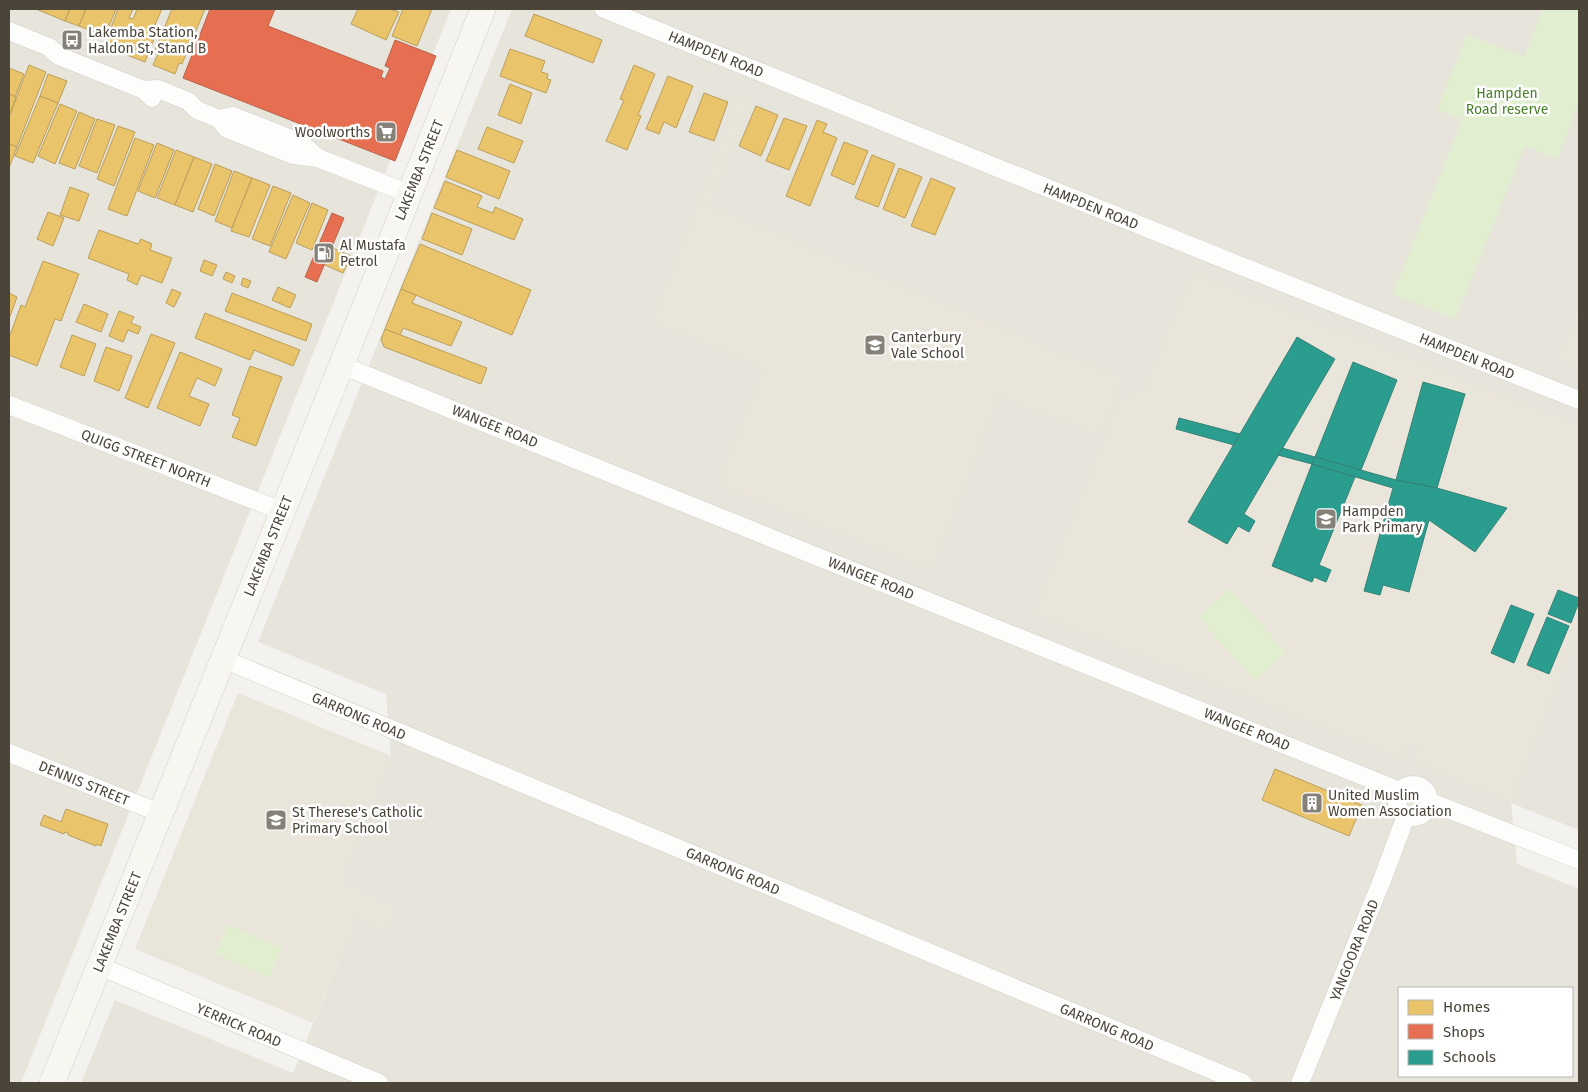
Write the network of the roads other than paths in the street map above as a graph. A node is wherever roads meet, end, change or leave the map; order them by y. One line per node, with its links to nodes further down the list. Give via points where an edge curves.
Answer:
1 (483, 9): 6 (main road, LAKEMBA STREET)
2 (604, 9): 8 (street, HAMPDEN ROAD)
3 (9, 31): 5 (street, via 49,47)
4 (9, 43): 5 (street, via 44,57)
5 (59, 56): 6 (street, via 144,90 158,89 219,119 234,116 299,142 318,158)
6 (410, 194): 7 (main road, LAKEMBA STREET)
7 (341, 365): 10 (main road, LAKEMBA STREET); 13 (street, WANGEE ROAD)
8 (1579, 400)
9 (9, 405): 10 (street, QUIGG STREET NORTH)
10 (282, 511): 11 (main road, LAKEMBA STREET)
11 (223, 659): 15 (main road, LAKEMBA STREET); 21 (street, GARRONG ROAD)
12 (9, 753): 15 (street, DENNIS STREET)
13 (1400, 791): 14 (street, via 1409,785 1419,786 1427,792); 16 (street, via 1398,805)
14 (1430, 802): 16 (street, via 1421,815); 17 (street)
15 (160, 813): 18 (main road, LAKEMBA STREET)
16 (1406, 816): 22 (street, YANGOORA ROAD)
17 (1579, 860)
18 (99, 966): 19 (main road, LAKEMBA STREET); 20 (street, YERRICK ROAD)
19 (52, 1083)
20 (379, 1083)
21 (1244, 1083)
22 (1300, 1083)

